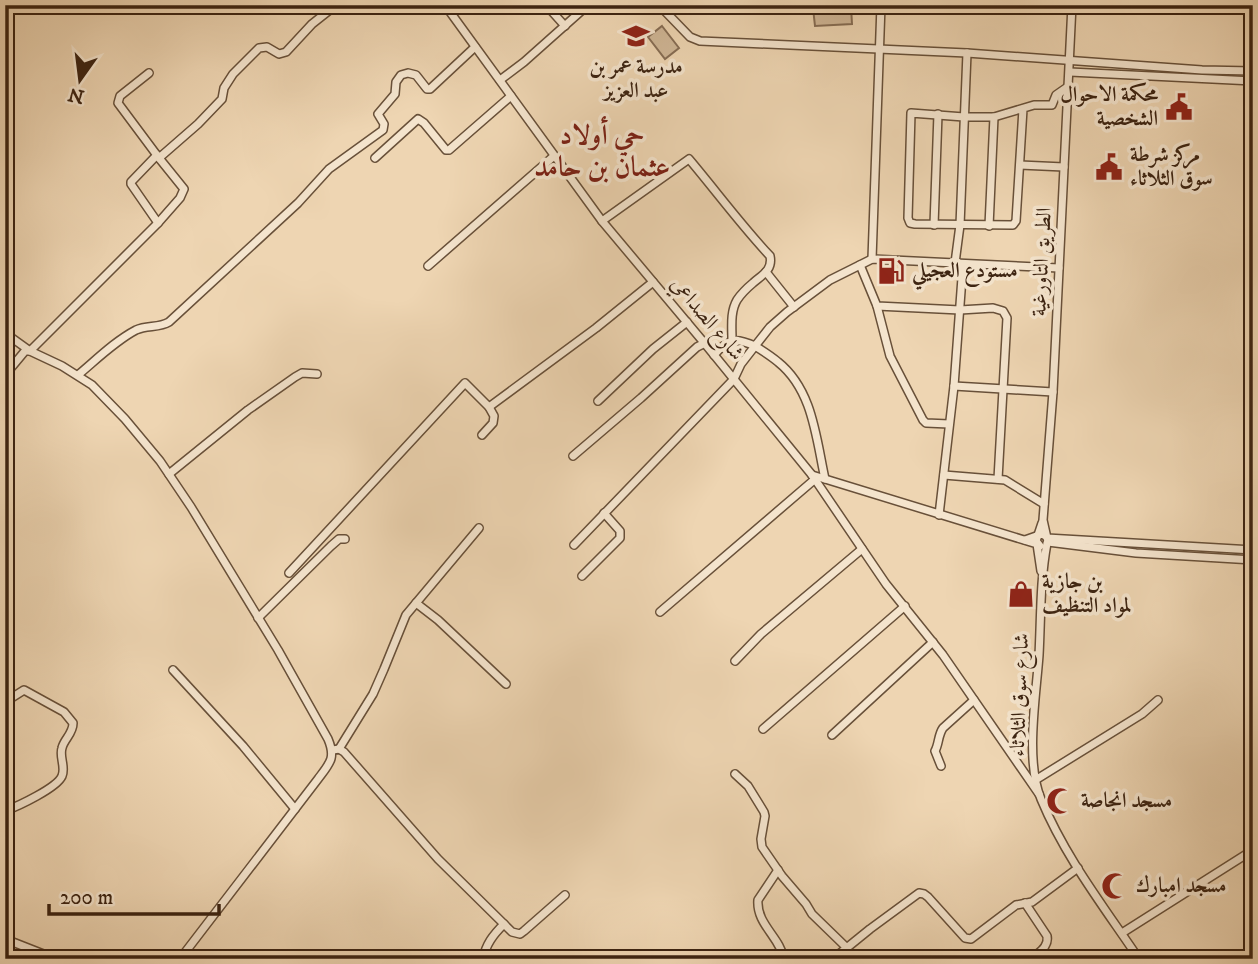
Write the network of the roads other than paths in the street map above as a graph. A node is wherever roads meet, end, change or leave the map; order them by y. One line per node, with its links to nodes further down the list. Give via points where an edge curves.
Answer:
1 (336, 5): 25 (street, via 286,52 259,48 226,83 222,99)
2 (445, 5): 9 (street, شارع الصداعي)
3 (546, 5): 8 (street)
4 (588, 5): 8 (street)
5 (659, 5): 10 (street, via 690,37 700,41)
6 (881, 5): 10 (street)
7 (1072, 5): 12 (street, الطريق التاورغية)
8 (565, 26): 16 (street)
9 (475, 47): 16 (street, شارع الصداعي); 53 (street, via 430,89 416,75 401,75 395,94 378,114 383,130 329,169 169,322 134,331)
10 (880, 48): 11 (street); 34 (street)
11 (967, 53): 12 (street); 22 (street)
12 (1070, 61): 13 (street); 14 (street, الطريق التاورغية)
13 (1253, 71)
14 (1070, 72): 17 (street); 18 (street, الطريق التاورغية)
15 (149, 73): 25 (street, via 120,96 118,103)
16 (500, 80): 19 (street, شارع الصداعي)
17 (1253, 81)
18 (1069, 86): 20 (street, via 1056,94 1052,105); 28 (street, الطريق التاورغية)
19 (511, 96): 24 (street, شارع الصداعي); 26 (street, via 449,150 418,119)
20 (1023, 109): 23 (street); 27 (street)
21 (938, 114): 22 (street); 31 (street); 31 (street, via 911,113 910,126 908,218 910,223)
22 (964, 117): 23 (street); 32 (street)
23 (994, 117): 33 (street)
24 (554, 156): 29 (street, شارع الصداعي); 37 (street)
25 (158, 157): 30 (street, via 184,189); 30 (street, via 131,184)
26 (374, 158)
27 (1020, 165): 28 (street); 33 (street, via 1016,221)
28 (1064, 167): 38 (street, الطريق التاورغية)
29 (602, 221): 39 (street, via 689,159 769,256); 40 (street, شارع الصداعي)
30 (158, 223): 49 (street)
31 (934, 225): 32 (street)
32 (960, 225): 33 (street); 35 (street)
33 (989, 226)
34 (872, 259): 35 (street); 36 (street)
35 (959, 263): 38 (street); 43 (street)
36 (860, 265): 41 (street); 42 (street)
37 (428, 266)
38 (1059, 268): 57 (street, الطريق التاورغية)
39 (766, 272): 42 (street); 46 (street, via 736,302)
40 (653, 282): 44 (street, شارع الصداعي); 59 (street)
41 (877, 306): 43 (street); 60 (street, via 890,356 923,420)
42 (794, 307): 48 (street)
43 (960, 310): 55 (street); 56 (street, via 993,308 1007,318)
44 (687, 322): 47 (street, شارع الصداعي); 58 (street)
45 (5, 332): 49 (street)
46 (732, 340): 48 (street); 50 (street)
47 (705, 343): 50 (street, شارع الصداعي); 62 (street)
48 (755, 346): 54 (street); 66 (street, via 780,363 803,393)
49 (30, 351): 52 (street); 53 (street)
50 (714, 355): 54 (street, شارع الصداعي)
51 (317, 374): 63 (street, via 295,377)
52 (5, 375)
53 (78, 375): 63 (street, via 125,419)
54 (734, 379): 65 (street, شارع الصداعي); 69 (street)
55 (954, 386): 56 (street); 60 (street)
56 (1003, 389): 57 (street); 67 (street)
57 (1053, 392): 68 (street, الطريق التاورغية)
58 (598, 401)
59 (489, 407): 61 (street, via 494,419); 80 (street, via 465,383)
60 (949, 424): 64 (street)
61 (482, 435)
62 (573, 456)
63 (169, 474): 85 (street)
64 (944, 475): 67 (street); 70 (street)
65 (813, 477): 66 (street); 76 (street, شارع الصداعي); 84 (street)
66 (825, 479): 70 (street)
67 (998, 479): 68 (street)
68 (1044, 504): 73 (street, الطريق التاورغية)
69 (604, 513): 74 (street); 81 (street, via 620,538)
70 (939, 515): 73 (street, via 1024,541)
71 (479, 528): 82 (street)
72 (345, 538): 85 (street, via 331,546)
73 (1043, 540): 75 (street); 78 (street, via 1136,553); 98 (street, شارع سوق الثلاثاء, via 1033,736)
74 (574, 545)
75 (1231, 549): 77 (street); 78 (street)
76 (862, 550): 83 (street, شارع الصداعي); 87 (street, via 761,634)
77 (1253, 550)
78 (1232, 559): 79 (street)
79 (1253, 560)
80 (289, 573)
81 (582, 576)
82 (416, 603): 89 (street); 95 (street, via 406,615 373,694)
83 (905, 606): 86 (street, شارع الصداعي); 93 (street)
84 (660, 612)
85 (258, 618): 95 (street)
86 (933, 642): 90 (street, شارع الصداعي); 94 (street)
87 (735, 662)
88 (173, 670): 100 (street)
89 (506, 684)
90 (974, 700): 96 (street, via 940,732 935,751); 99 (street, شارع الصداعي)
91 (1158, 701): 98 (street)
92 (5, 702): 101 (street, via 24,691 64,712 74,723 62,745 61,779)
93 (763, 729)
94 (832, 735)
95 (336, 749): 100 (street); 107 (street)
96 (941, 766)
97 (735, 774): 104 (street, via 764,811 761,844)
98 (1037, 779): 99 (street, شارع سوق الثلاثاء)
99 (1041, 798): 103 (street, شارع سوق الثلاثاء)
100 (295, 809): 112 (street)
101 (5, 811)
102 (1253, 850): 108 (street)
103 (1078, 868): 106 (street); 108 (street, شارع سوق الثلاثاء)
104 (778, 870): 110 (street, via 821,925); 114 (street, via 758,906)
105 (565, 895): 107 (street, via 520,934)
106 (1025, 903): 110 (street, via 971,939 919,893); 117 (street, via 1048,941)
107 (504, 924): 113 (street, via 490,939)
108 (1122, 933): 118 (street, شارع سوق الثلاثاء)
109 (5, 939): 111 (street)
110 (846, 947): 116 (street)
111 (57, 959)
112 (180, 959)
113 (483, 959)
114 (787, 959): 115 (street)
115 (799, 959)
116 (833, 959)
117 (1031, 959)
118 (1139, 959)

